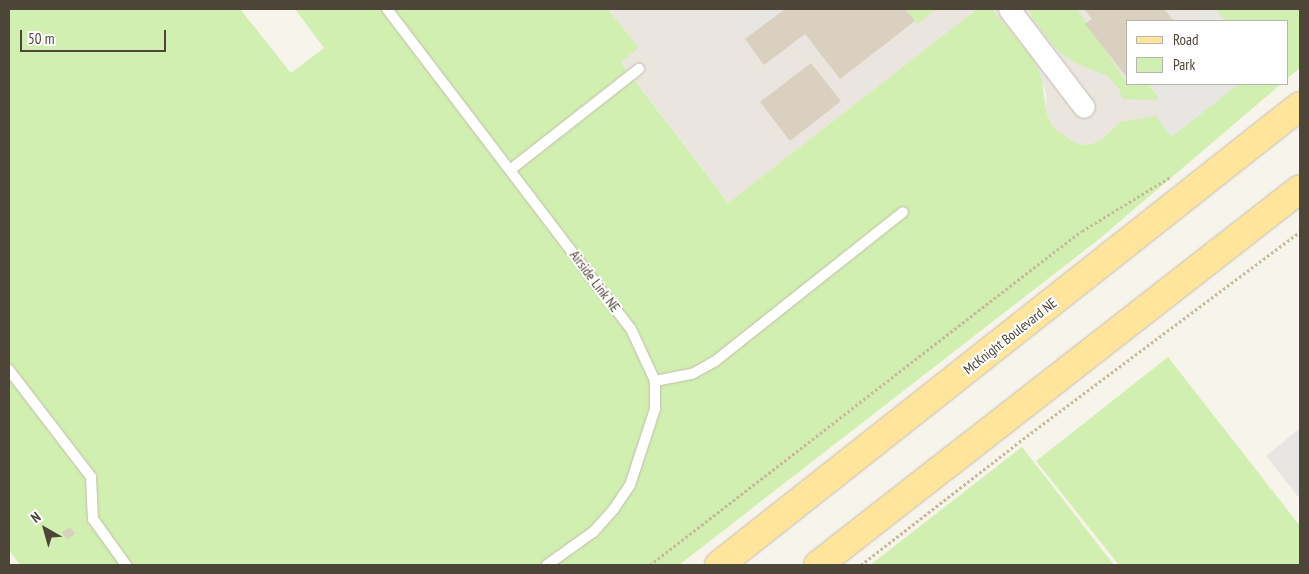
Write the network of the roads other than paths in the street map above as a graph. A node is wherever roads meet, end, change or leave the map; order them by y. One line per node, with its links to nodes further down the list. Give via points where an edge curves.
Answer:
1 (387, 9): 6 (lane, Airside Link NE)
2 (1009, 9): 5 (street)
3 (639, 69): 6 (lane)
4 (1300, 106): 13 (main road, McKnight Boulevard NE)
5 (1084, 107)
6 (510, 170): 10 (lane, Airside Link NE, via 631,328)
7 (1300, 189): 14 (main road)
8 (903, 212): 10 (lane, via 714,362 692,374)
9 (9, 370): 11 (lane, via 91,477 93,519)
10 (655, 380): 12 (lane, Airside Link NE, via 655,409 630,484 614,509 593,532)
11 (126, 565)
12 (547, 565)
13 (719, 565)
14 (818, 565)

